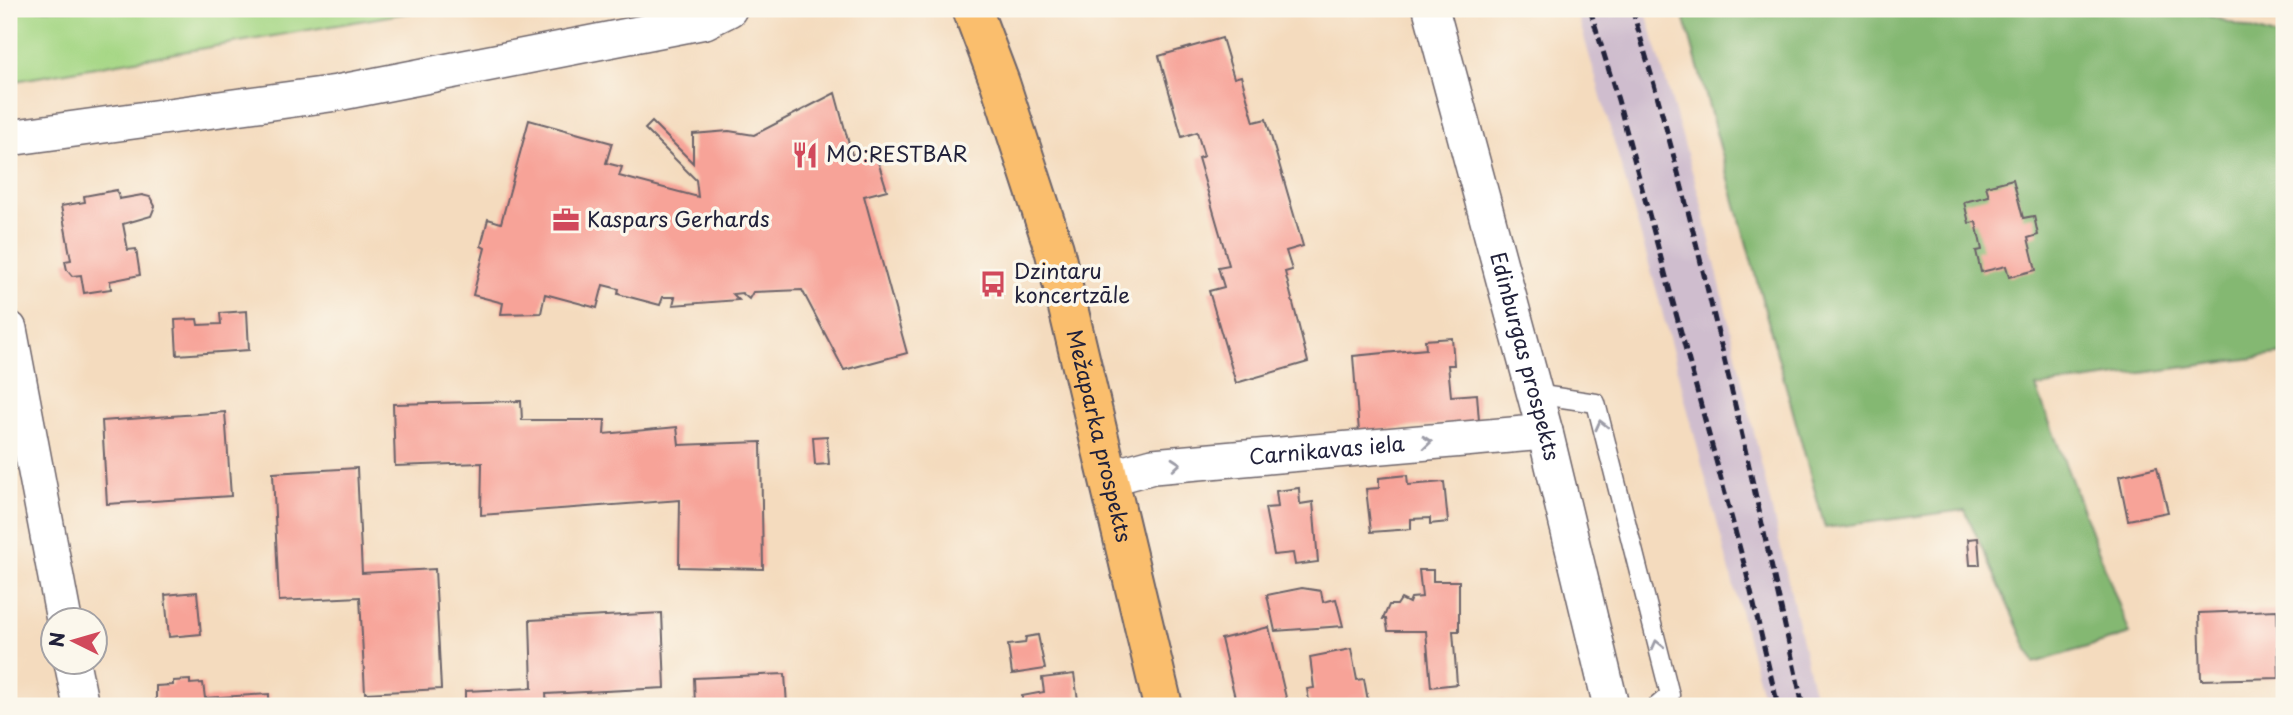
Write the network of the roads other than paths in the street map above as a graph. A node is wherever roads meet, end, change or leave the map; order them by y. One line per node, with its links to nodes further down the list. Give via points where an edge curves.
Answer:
1 (729, 9): 4 (street, via 705,20 337,93)
2 (972, 9): 8 (main road, Mežaparka prospekts, via 1054,249)
3 (1431, 9): 6 (street, Edinburgas prospekts)
4 (9, 138)
5 (9, 329): 9 (street)
6 (1535, 394): 7 (street, Edinburgas prospekts); 14 (lane, one-way to 6, via 1670,695 1596,403)
7 (1545, 432): 8 (street, Carnikavas iela, one-way to 7, via 1153,466); 13 (street, Edinburgas prospekts)
8 (1110, 478): 12 (main road, Mežaparka prospekts)
9 (61, 606)
10 (74, 676): 11 (street)
11 (80, 706)
12 (1163, 706)
13 (1611, 706)
14 (1657, 706)

